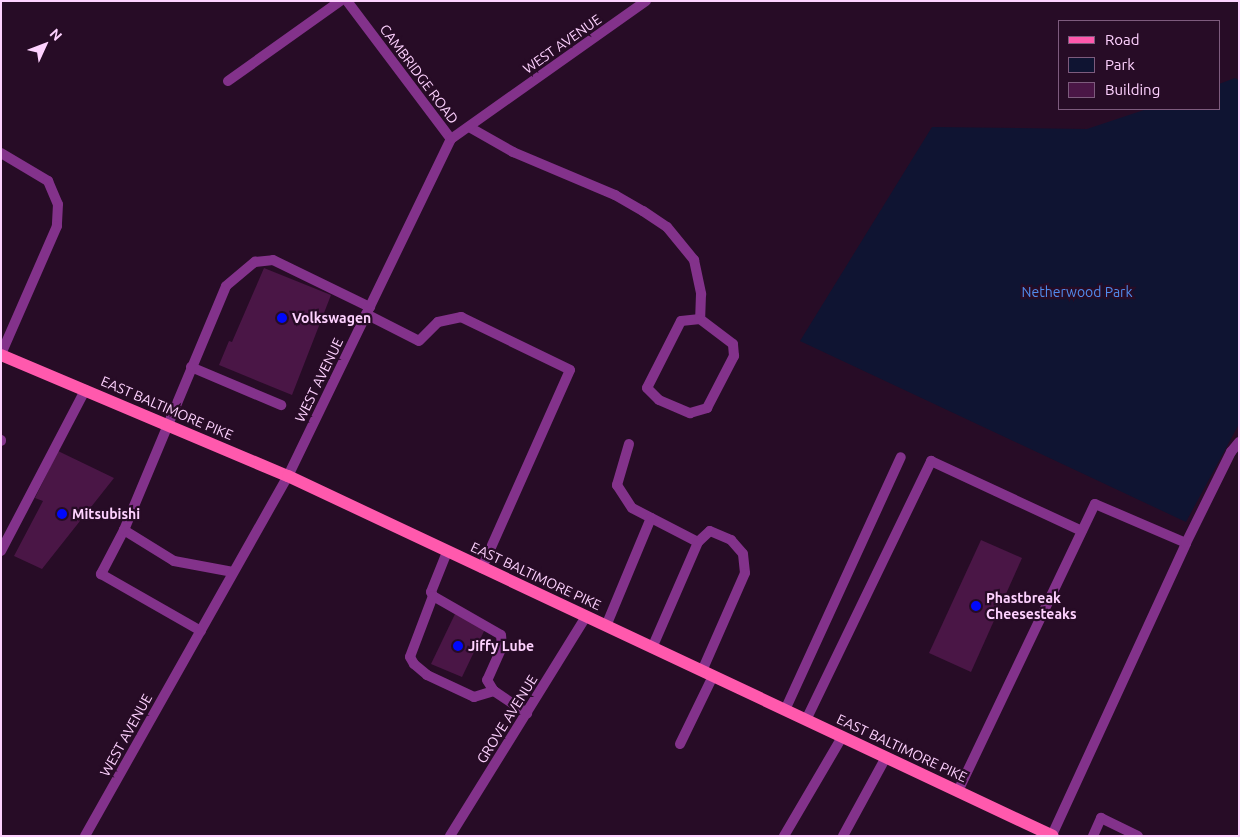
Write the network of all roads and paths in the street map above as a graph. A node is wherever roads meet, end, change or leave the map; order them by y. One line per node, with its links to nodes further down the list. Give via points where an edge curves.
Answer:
1 (340, 1): 4 (street)
2 (347, 1): 6 (street, CAMBRIDGE ROAD)
3 (646, 1): 5 (street, WEST AVENUE)
4 (228, 81)
5 (469, 127): 6 (street, WEST AVENUE); 9 (street, via 513,152 615,195 667,227 694,260 701,294)
6 (451, 139): 8 (street, WEST AVENUE)
7 (1, 153): 10 (street, via 48,181 58,204 57,226)
8 (368, 311): 11 (street, via 273,260 255,262 226,286); 18 (street, WEST AVENUE); 26 (street, via 419,341 438,322 461,317 570,370)
9 (700, 319): 9 (street, via 681,321 647,388 659,400 690,413 708,408 734,356 733,344)
10 (1, 354): 12 (main road, EAST BALTIMORE PIKE)
11 (191, 367): 13 (street); 14 (street)
12 (85, 390): 14 (main road, EAST BALTIMORE PIKE); 24 (street)
13 (281, 405)
14 (166, 424): 18 (main road, EAST BALTIMORE PIKE); 20 (street)
15 (1239, 442): 23 (street, via 1230,452)
16 (629, 444): 19 (street, via 617,485 632,508)
17 (901, 457): 35 (street)
18 (288, 476): 25 (main road, EAST BALTIMORE PIKE); 27 (street, WEST AVENUE)
19 (651, 518): 22 (street); 30 (street)
20 (124, 530): 27 (street, via 174,561); 31 (street, via 100,574)
21 (1082, 531): 23 (street, via 1095,504); 37 (street, via 931,461); 41 (street)
22 (698, 542): 32 (street); 33 (street, via 710,531 731,540 743,554 744,573)
23 (1186, 543): 42 (street)
24 (1, 551)
25 (447, 552): 26 (main road, EAST BALTIMORE PIKE); 28 (street, via 431,592)
26 (482, 568): 29 (main road, EAST BALTIMORE PIKE)
27 (234, 572): 31 (street, WEST AVENUE)
28 (433, 596): 34 (street, via 502,635 502,647 487,680); 34 (street, via 412,649 410,657 414,664 427,675 474,697)
29 (586, 617): 30 (main road, EAST BALTIMORE PIKE); 36 (street, GROVE AVENUE)
30 (606, 626): 32 (main road, EAST BALTIMORE PIKE)
31 (201, 631): 43 (street, WEST AVENUE)
32 (652, 648): 33 (main road, EAST BALTIMORE PIKE)
33 (708, 674): 35 (main road, EAST BALTIMORE PIKE); 39 (street)
34 (494, 691): 36 (street)
35 (784, 710): 37 (main road, EAST BALTIMORE PIKE)
36 (527, 713): 44 (street, GROVE AVENUE)
37 (806, 720): 38 (main road, EAST BALTIMORE PIKE)
38 (842, 737): 40 (main road, EAST BALTIMORE PIKE); 45 (street)
39 (680, 744)
40 (886, 757): 41 (main road, EAST BALTIMORE PIKE); 46 (street)
41 (958, 791): 42 (main road, EAST BALTIMORE PIKE)
42 (1047, 834)
43 (85, 836)
44 (450, 836)
45 (784, 836)
46 (843, 836)
47 (1093, 836): 48 (street, via 1101,818)
48 (1138, 836)

